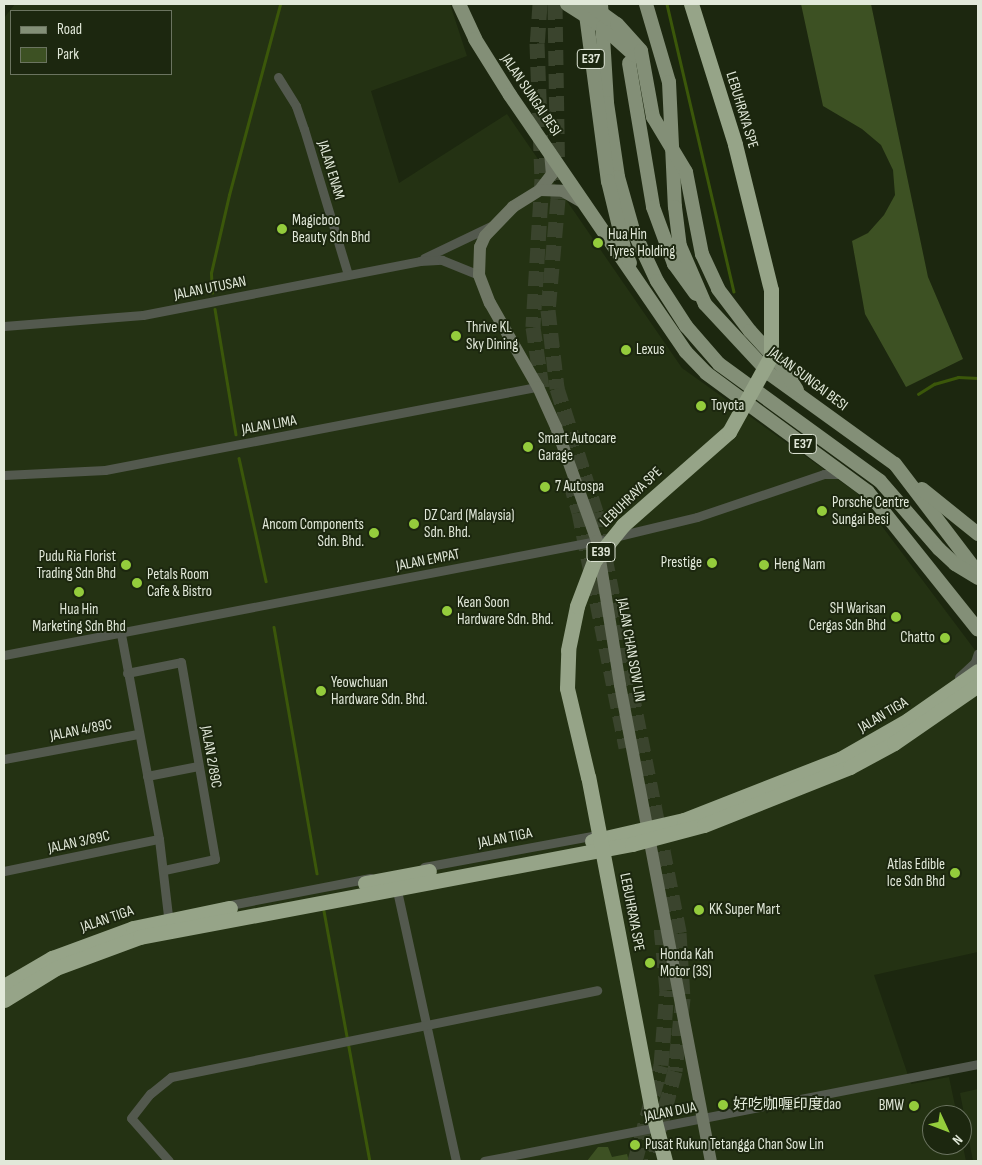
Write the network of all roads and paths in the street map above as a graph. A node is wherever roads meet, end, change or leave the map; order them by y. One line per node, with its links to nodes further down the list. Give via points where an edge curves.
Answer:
1 (460, 4): 9 (main road, JALAN SUNGAI BESI, via 484,55)
2 (567, 4): 7 (main road, bridge)
3 (584, 4): 17 (main road, E37, via 598,114 625,252)
4 (601, 4): 28 (main road, bridge, via 606,103 618,177 633,230 657,281 686,326 719,364 880,481 938,550)
5 (646, 4): 18 (main road, JALAN SUNGAI BESI / E37, via 669,82 674,207 680,246)
6 (691, 4): 61 (highway, LEBUHRAYA SPE / E39, bridge, via 734,144 771,290 771,356 729,432 623,525 594,560 577,606 568,650 567,688 588,777 650,1106)
7 (588, 11): 18 (main road, bridge, via 630,63 647,183 661,234 685,284); 21 (main road, bridge, via 632,51 644,75 653,117 686,172 702,254 718,288 750,332 782,366)
8 (278, 77): 15 (street, JALAN ENAM, via 296,106)
9 (550, 152): 10 (street, JALAN CHAN SOW LIN, via 552,174); 11 (main road, JALAN SUNGAI BESI)
10 (540, 190): 11 (street, via 563,191); 12 (street, JALAN CHAN SOW LIN)
11 (584, 204): 17 (main road, JALAN SUNGAI BESI)
12 (494, 224): 14 (street, JALAN UTUSAN); 16 (street, JALAN CHAN SOW LIN, via 480,247)
13 (766, 249): 62 (highway, LEBUHRAYA SPE / E39, bridge, via 782,328 778,357 749,414 731,436 627,528 598,563 582,607 574,652 578,717 594,775 648,1047)
14 (420, 261): 15 (street, JALAN UTUSAN); 16 (street, JALAN UTUSAN, via 442,260)
15 (348, 275): 19 (street, JALAN UTUSAN, via 144,315)
16 (479, 275): 20 (street, JALAN CHAN SOW LIN, via 490,303)
17 (648, 300): 24 (main road, E37, via 706,373)
18 (705, 304): 21 (main road, JALAN SUNGAI BESI / E37, via 763,368)
19 (4, 326)
20 (538, 387): 23 (street, JALAN LIMA, via 105,470); 26 (street, JALAN CHAN SOW LIN, via 571,465)
21 (803, 399): 22 (main road, JALAN SUNGAI BESI / E37, via 858,434)
22 (895, 464): 25 (main road, via 942,508); 27 (main road, JALAN SUNGAI BESI / E37)
23 (4, 475)
24 (851, 477): 26 (street, JALAN EMPAT, via 834,472 824,474 698,517); 29 (main road, E37, via 884,509)
25 (978, 534)
26 (597, 541): 30 (street, JALAN EMPAT); 41 (street, JALAN CHAN SOW LIN)
27 (978, 573)
28 (978, 578)
29 (976, 624): 31 (street)
30 (121, 634): 33 (street, JALAN EMPAT); 35 (street)
31 (978, 637)
32 (978, 653): 41 (street, JALAN TIGA, via 975,662 938,696 840,755 706,810)
33 (4, 655)
34 (978, 671): 51 (highway, bridge, via 909,720 840,759 684,820 536,852 133,928 52,958)
35 (128, 673): 37 (street); 39 (street, JALAN 2/89C, via 180,662)
36 (978, 686): 43 (street, JALAN TIGA, via 909,736 848,771 725,821); 53 (highway, bridge, via 894,743 850,766 704,825 632,844 140,937 56,968)
37 (138, 734): 38 (street, JALAN 4/89C); 40 (street)
38 (4, 759)
39 (198, 766): 40 (street); 44 (street, JALAN 2/89C, via 215,859)
40 (147, 776): 42 (street)
41 (648, 825): 43 (street, JALAN CHAN SOW LIN); 46 (street, JALAN TIGA)
42 (159, 840): 44 (street); 45 (street, JALAN 3/89C)
43 (650, 842): 47 (street, JALAN TIGA); 57 (street, JALAN CHAN SOW LIN)
44 (164, 870): 48 (street)
45 (4, 871)
46 (393, 873): 47 (street); 48 (street, JALAN TIGA)
47 (397, 890): 49 (street, JALAN TIGA); 55 (street)
48 (168, 916): 49 (street); 50 (street, JALAN TIGA, via 132,924 76,944)
49 (170, 934): 54 (street, JALAN TIGA, via 91,957 59,971)
50 (4, 978)
51 (4, 986)
52 (597, 990): 55 (street)
53 (4, 1000)
54 (4, 1005)
55 (426, 1027): 58 (street, via 171,1077 150,1094 132,1118); 59 (street)
56 (978, 1064): 57 (street, JALAN DUA)
57 (702, 1120): 60 (street, JALAN DUA); 63 (street, JALAN CHAN SOW LIN)
58 (169, 1161)
59 (456, 1161)
60 (484, 1161)
61 (666, 1161)
62 (675, 1161)
63 (711, 1161)

